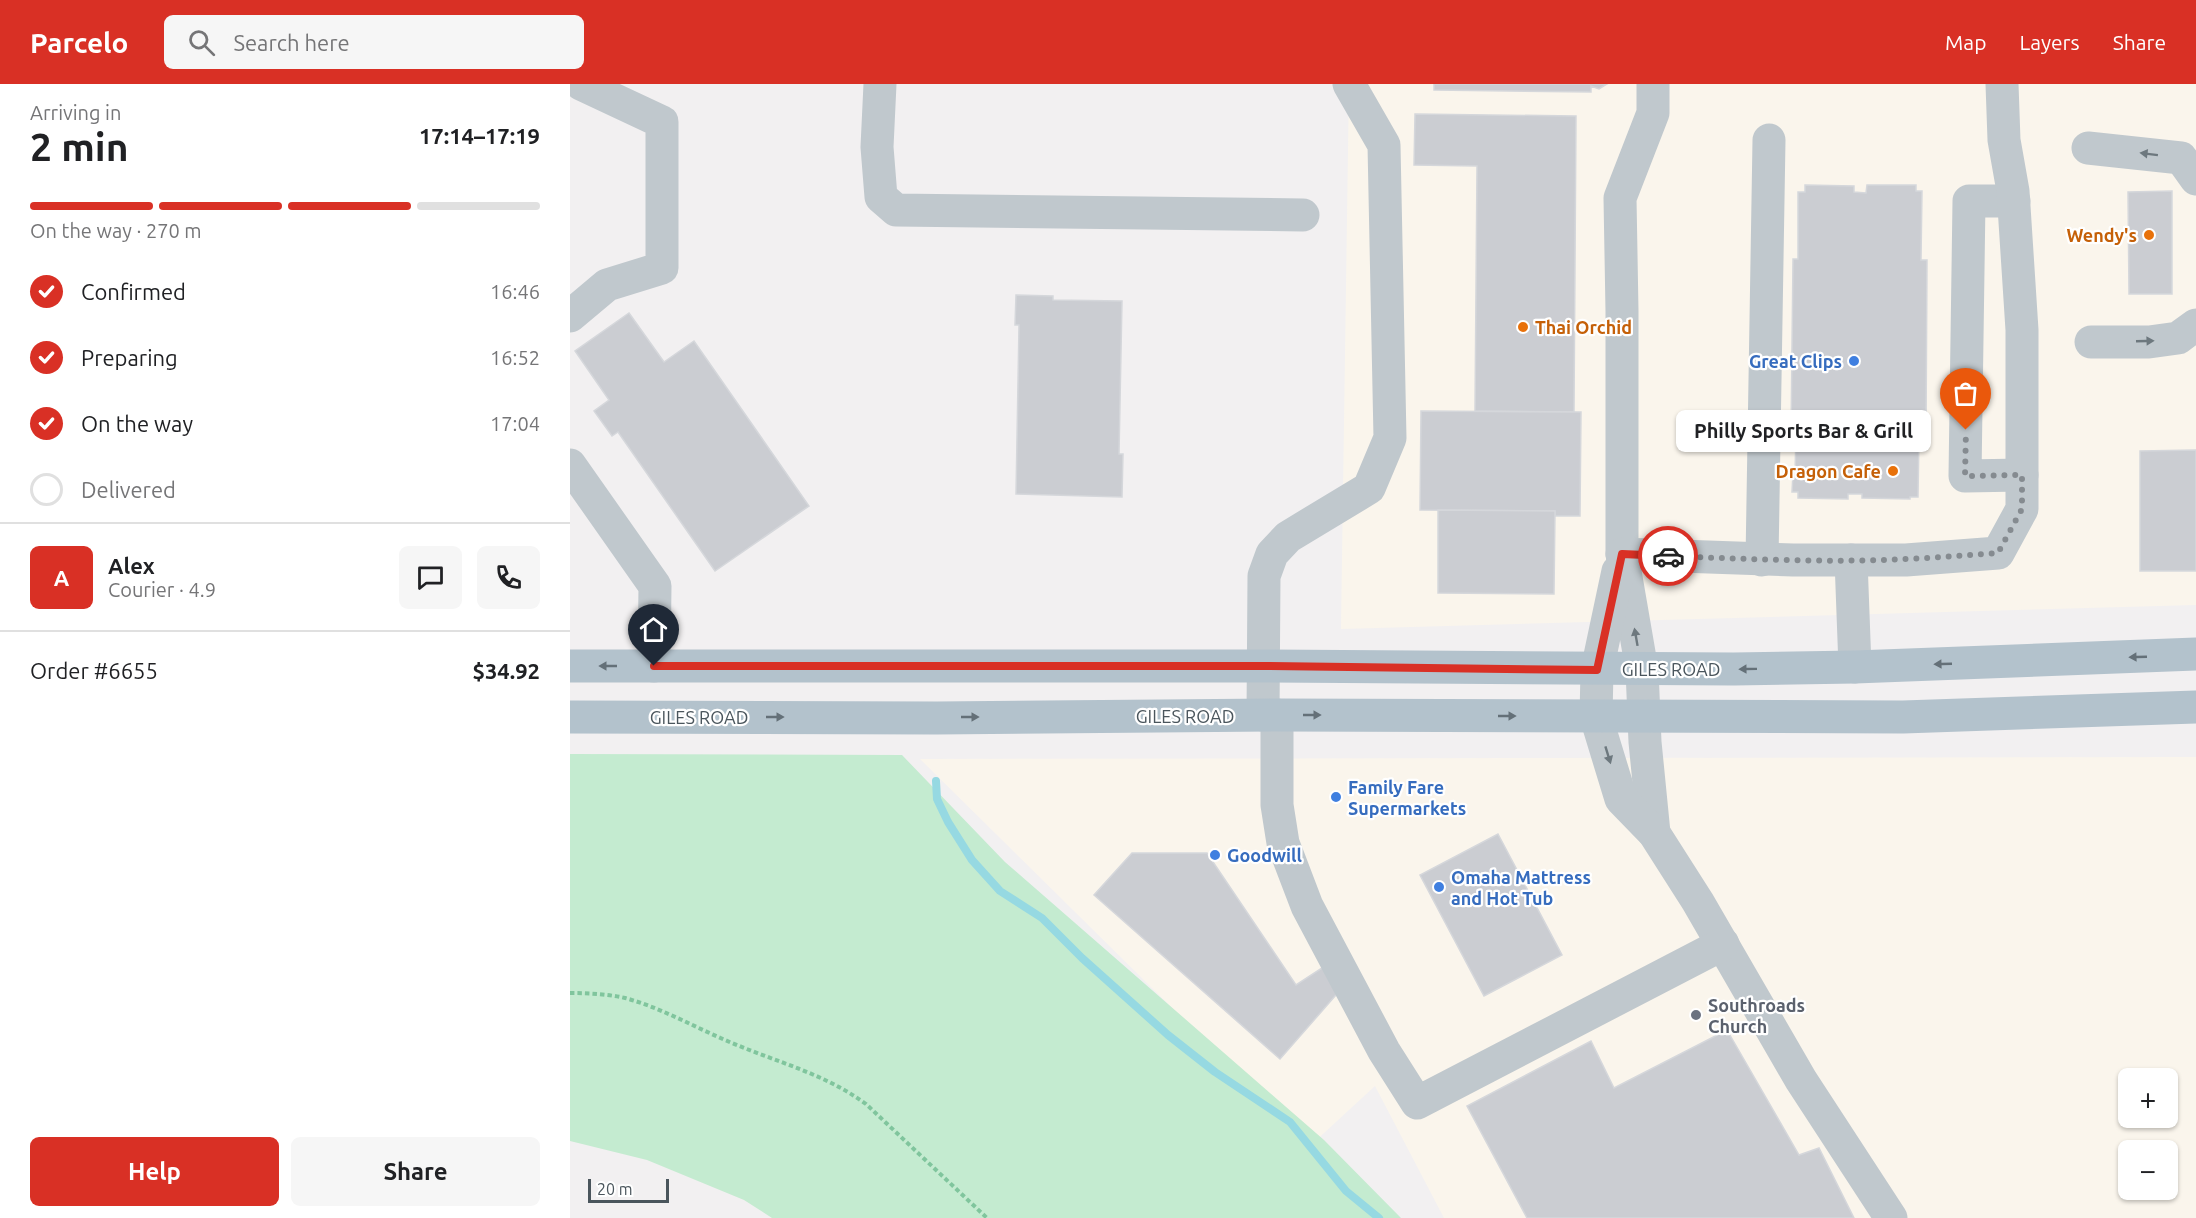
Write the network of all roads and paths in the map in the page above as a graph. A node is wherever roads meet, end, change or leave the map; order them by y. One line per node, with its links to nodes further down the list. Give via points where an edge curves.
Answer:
1 (581, 84): 11 (lane, via 662,122 662,268 607,285)
2 (880, 84): 10 (lane, via 877,147 881,197 896,210)
3 (1349, 84): 22 (lane, via 1384,145 1389,438 1369,488 1288,537 1272,554 1264,576)
4 (1653, 84): 16 (lane, via 1653,113 1620,198)
5 (2002, 84): 9 (lane, via 2004,140)
6 (1769, 140): 17 (lane)
7 (2088, 148): 8 (lane, one-way to 7, via 2181,158)
8 (2196, 179)
9 (2014, 201): 15 (lane, via 2022,330); 15 (lane, via 1969,201 1965,476)
10 (1303, 215)
11 (570, 316)
12 (2196, 325): 13 (lane, one-way to 12, via 2178,338)
13 (2091, 342)
14 (570, 465): 21 (lane, via 655,586)
15 (2022, 475): 18 (lane, via 2022,509 1998,553)
16 (1622, 554): 17 (lane); 24 (lane); 25 (lane, one-way to 16)
17 (1762, 560): 18 (lane)
18 (1851, 560): 23 (lane)
19 (2196, 654): 23 (main road, GILES ROAD, one-way to 23)
20 (570, 666): 21 (main road, GILES ROAD, one-way to 20)
21 (654, 666): 22 (main road, GILES ROAD)
22 (1263, 666): 24 (main road, GILES ROAD); 27 (lane)
23 (1855, 667): 25 (main road, GILES ROAD, one-way to 25)
24 (1597, 670): 25 (main road, GILES ROAD); 30 (lane)
25 (1642, 670): 28 (lane)
26 (2196, 707): 28 (main road, GILES ROAD, via 1903,717)
27 (1270, 715): 29 (main road, GILES ROAD, one-way to 27); 30 (main road, GILES ROAD, one-way to 30); 32 (lane, via 1282,843 1307,906 1384,1051 1417,1103)
28 (1644, 716): 30 (main road, GILES ROAD); 31 (lane)
29 (570, 717)
30 (1596, 717): 31 (lane, one-way to 31, via 1621,799)
31 (1654, 833): 32 (lane)
32 (1723, 944): 35 (lane, via 1801,1080)
33 (570, 993): 34 (path, via 626,999 846,1089)
34 (987, 1218)
35 (1891, 1218)

